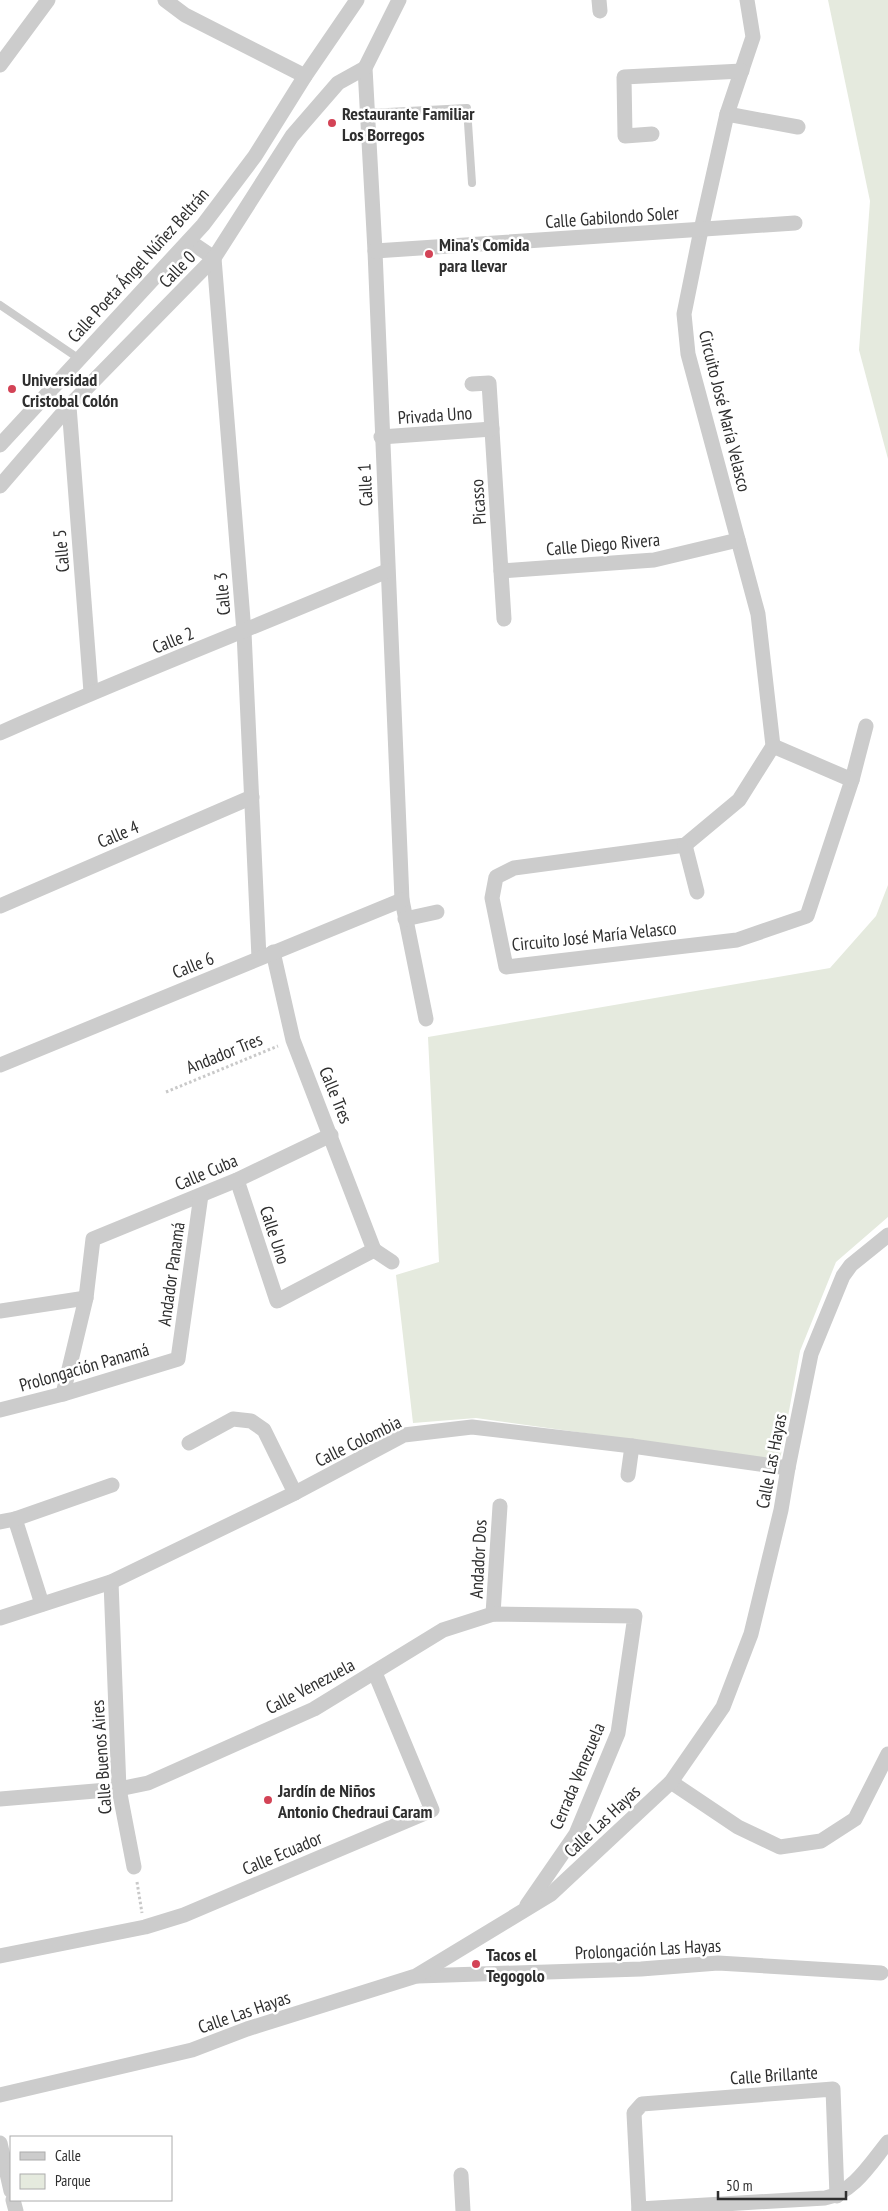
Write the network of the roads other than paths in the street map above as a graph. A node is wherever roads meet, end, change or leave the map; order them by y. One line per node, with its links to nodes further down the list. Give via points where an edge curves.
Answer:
1 (48, 0): 6 (street)
2 (165, 0): 9 (street, via 185,15)
3 (357, 0): 9 (street, Calle Poeta Ángel Núñez Beltrán)
4 (399, 0): 7 (street)
5 (747, 0): 8 (street, Circuito José María Velasco, via 753,37)
6 (0, 65)
7 (365, 68): 10 (street, Calle 1); 19 (street, Calle 0, via 338,83 292,136)
8 (742, 71): 11 (street, Circuito José María Velasco); 13 (street, via 624,76 625,136)
9 (305, 76): 17 (street, Calle Poeta Ángel Núñez Beltrán, via 255,156)
10 (368, 113): 14 (lane, via 467,108); 18 (street, Calle 1)
11 (727, 114): 12 (street); 16 (street, Circuito José María Velasco)
12 (798, 127)
13 (652, 134)
14 (472, 183)
15 (795, 223): 16 (street, Calle Gabilondo Soler)
16 (701, 230): 18 (street, Calle Gabilondo Soler); 28 (street, Circuito José María Velasco, via 684,314 688,354)
17 (189, 241): 19 (street); 21 (street, Calle Poeta Ángel Núñez Beltrán)
18 (375, 251): 25 (street, Calle 1)
19 (214, 258): 23 (street, Calle 0); 32 (street, Calle 3)
20 (0, 305): 21 (lane)
21 (78, 358): 26 (street, Calle Poeta Ángel Núñez Beltrán)
22 (472, 384): 24 (street, Picasso, via 489,383)
23 (69, 406): 27 (street, Calle 0); 33 (street, Calle 5)
24 (492, 429): 25 (street, Privada Uno); 30 (street, Picasso)
25 (381, 438): 29 (street, Calle 1)
26 (0, 445)
27 (0, 486)
28 (738, 540): 30 (street, Calle Diego Rivera, via 654,560); 36 (street, Circuito José María Velasco, via 758,614)
29 (387, 571): 32 (street, Calle 2); 41 (street, Calle 1)
30 (501, 571): 31 (street, Picasso)
31 (504, 619)
32 (244, 632): 33 (street, Calle 2); 38 (street, Calle 3)
33 (92, 692): 35 (street, Calle 2)
34 (866, 726): 37 (street)
35 (0, 733)
36 (773, 746): 37 (street); 39 (street, via 739,800)
37 (852, 780): 39 (street, Circuito José María Velasco, via 808,916 737,940 506,967 492,898 496,877 514,868)
38 (252, 797): 42 (street, Calle 4); 45 (street, Calle 3)
39 (685, 845): 40 (street)
40 (697, 892)
41 (402, 900): 44 (street, Calle 1); 45 (street, Calle 6)
42 (0, 906)
43 (437, 912): 44 (street)
44 (406, 920): 46 (street, Calle 1)
45 (266, 955): 47 (street, Calle 6); 48 (street, Calle Tres, via 293,1040)
46 (426, 1019)
47 (0, 1065)
48 (331, 1135): 49 (street, Calle Cuba); 52 (street, Calle Tres)
49 (237, 1180): 50 (street, Calle Cuba); 52 (street, Calle Uno, via 277,1302)
50 (201, 1195): 54 (street, Calle Cuba, via 93,1239); 56 (street, Andador Panamá)
51 (888, 1235): 61 (street, Calle Las Hayas, via 851,1265 843,1276 811,1354)
52 (374, 1250): 53 (street)
53 (392, 1262)
54 (86, 1298): 55 (street); 57 (street)
55 (0, 1311)
56 (178, 1359): 57 (street, Prolongación Panamá)
57 (63, 1394): 58 (street, Prolongación Panamá)
58 (0, 1410)
59 (189, 1443): 64 (street, via 233,1418 251,1421 264,1430)
60 (632, 1446): 61 (street, Calle Colombia); 62 (street); 64 (street, Calle Colombia, via 472,1428 404,1435)
61 (788, 1468): 74 (street, Calle Las Hayas, via 751,1634 723,1707)
62 (628, 1475)
63 (112, 1485): 66 (street)
64 (295, 1493): 67 (street, Calle Colombia)
65 (500, 1506): 69 (street, Andador Dos)
66 (7, 1521): 68 (street)
67 (112, 1582): 68 (street, Calle Colombia); 75 (street, Calle Buenos Aires)
68 (42, 1604): 71 (street, Calle Colombia)
69 (493, 1614): 70 (street, Calle Venezuela); 72 (street, Calle Venezuela, via 443,1630)
70 (635, 1616): 78 (street, Cerrada Venezuela, via 618,1733 576,1834)
71 (0, 1618)
72 (375, 1673): 75 (street, Calle Venezuela, via 314,1709 148,1783); 79 (street, Calle Ecuador, via 432,1810 184,1915 145,1927)
73 (888, 1754): 74 (street, via 855,1819 821,1841 780,1848 738,1827)
74 (671, 1782): 78 (street, Calle Las Hayas, via 551,1894)
75 (119, 1789): 76 (street, Calle Venezuela); 77 (street, Calle Buenos Aires)
76 (0, 1799)
77 (134, 1866)
78 (525, 1908): 81 (street, Calle Las Hayas)
79 (0, 1956)
80 (881, 1973): 81 (street, Prolongación Las Hayas, via 718,1963 641,1969)
81 (416, 1976): 82 (street, Calle Las Hayas, via 247,2029 192,2050)
82 (0, 2095)
83 (888, 2142): 87 (street, via 848,2189)
84 (0, 2143): 86 (street)
85 (461, 2175): 89 (street)
86 (10, 2187)
87 (837, 2196): 88 (street); 88 (street, Calle Brillante, via 833,2089 642,2104 634,2113)
88 (639, 2210)
89 (463, 2211)

